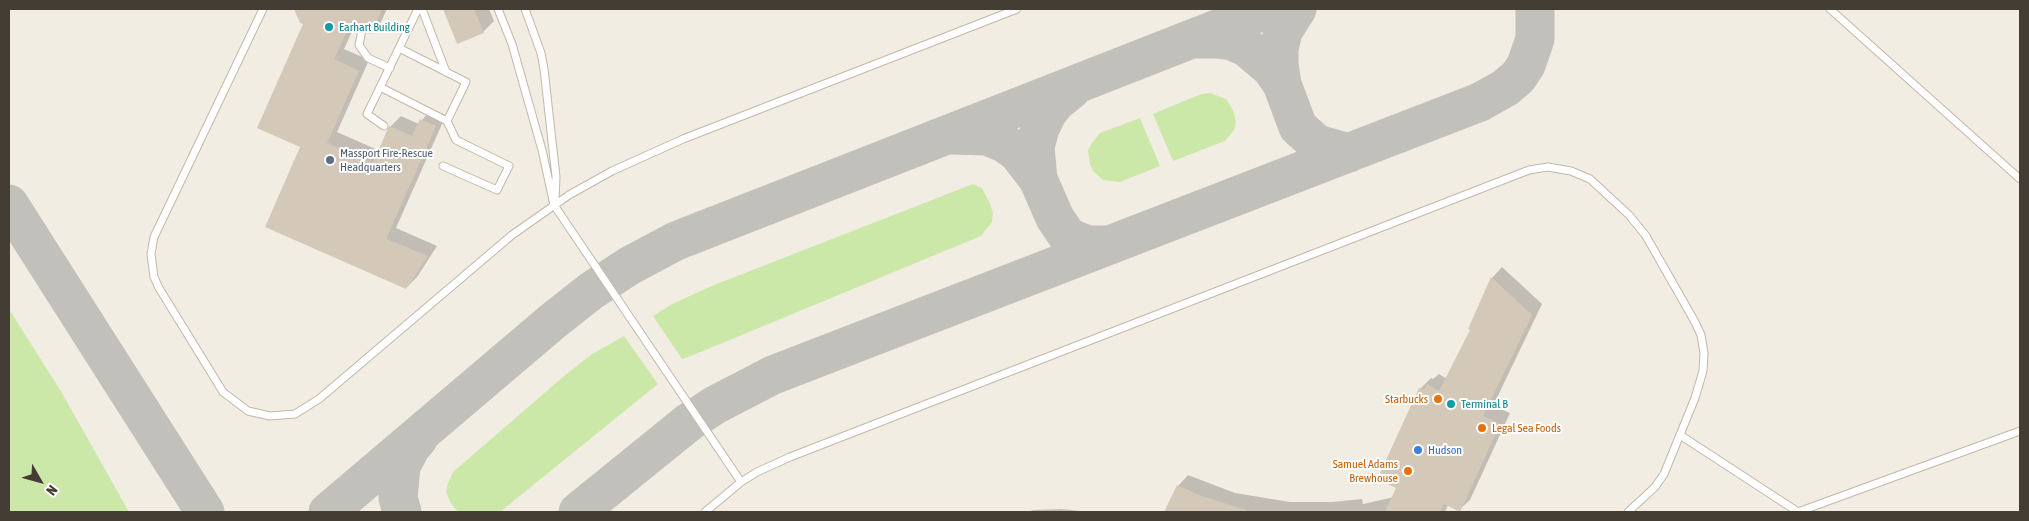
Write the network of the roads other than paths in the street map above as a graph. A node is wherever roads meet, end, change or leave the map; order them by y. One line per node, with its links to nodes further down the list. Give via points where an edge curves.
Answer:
1 (263, 9): 17 (lane, via 154,237 151,254 159,288 222,392 248,412 282,416 308,408 512,236)
2 (418, 9): 9 (lane)
3 (422, 9): 11 (lane)
4 (498, 9): 17 (lane, via 514,51)
5 (525, 9): 17 (lane, via 544,69 556,177)
6 (1017, 9): 17 (lane, via 637,158)
7 (1830, 9): 16 (lane)
8 (362, 30): 10 (lane, via 359,45 368,58)
9 (399, 48): 10 (lane); 11 (lane)
10 (390, 68): 12 (lane)
11 (446, 72): 13 (lane, via 466,82)
12 (380, 87): 13 (lane); 14 (lane, via 368,114)
13 (447, 122): 15 (lane, via 456,140 509,166 497,190)
14 (384, 126)
15 (444, 166)
16 (2020, 179)
17 (554, 205): 20 (lane)
18 (2020, 431): 19 (lane, via 1798,512)
19 (1680, 435): 20 (lane, via 1696,398 1703,371 1704,354 1696,322 1646,236 1622,207 1590,179 1572,171 1548,167 1529,170 798,454); 22 (lane, via 1664,474)
20 (741, 482): 21 (lane)
21 (705, 512)
22 (1628, 512)

